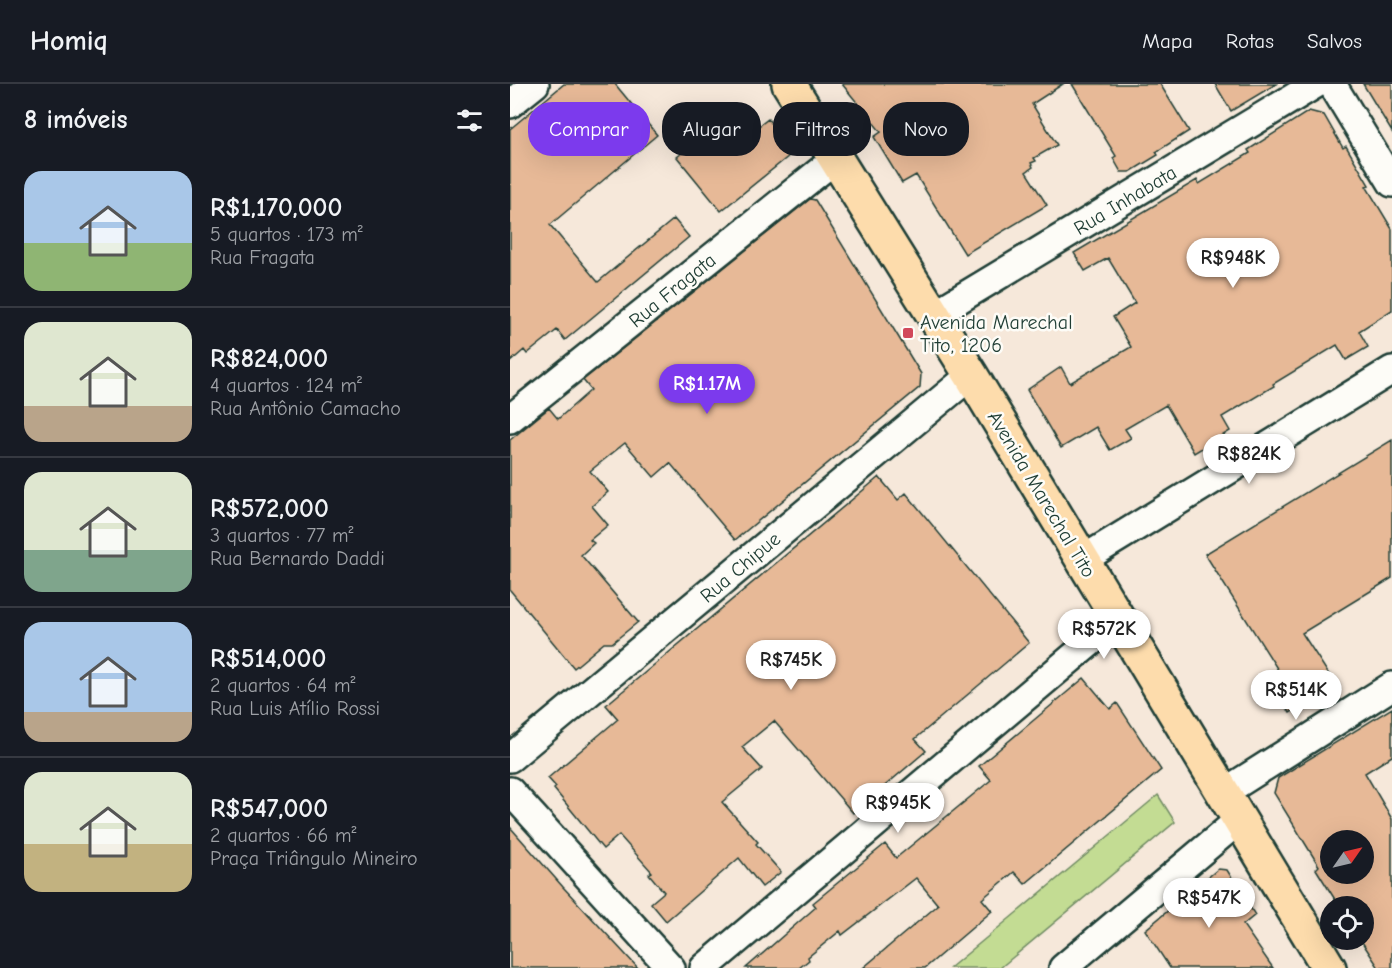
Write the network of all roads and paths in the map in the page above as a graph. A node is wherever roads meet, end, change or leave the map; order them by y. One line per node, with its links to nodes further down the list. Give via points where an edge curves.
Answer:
1 (534, 84): 5 (street)
2 (789, 84): 6 (main road, Avenida Marechal Tito)
3 (1316, 84): 8 (street, Rua Inhabata)
4 (1332, 84): 7 (street)
5 (510, 104)
6 (834, 160): 8 (main road, Avenida Marechal Tito); 11 (street, Rua Fragata)
7 (1392, 183)
8 (933, 315): 10 (main road, Avenida Marechal Tito)
9 (1392, 370): 12 (street)
10 (971, 375): 12 (main road, Avenida Marechal Tito); 15 (street, Rua Chipue)
11 (510, 419)
12 (1082, 560): 13 (main road, Avenida Marechal Tito)
13 (1118, 619): 17 (main road, Avenida Marechal Tito); 19 (street)
14 (1392, 687): 17 (street)
15 (510, 758)
16 (510, 791): 18 (street)
17 (1231, 806): 20 (street); 21 (main road, Avenida Marechal Tito)
18 (671, 968)
19 (704, 968)
20 (1063, 968)
21 (1329, 968)

